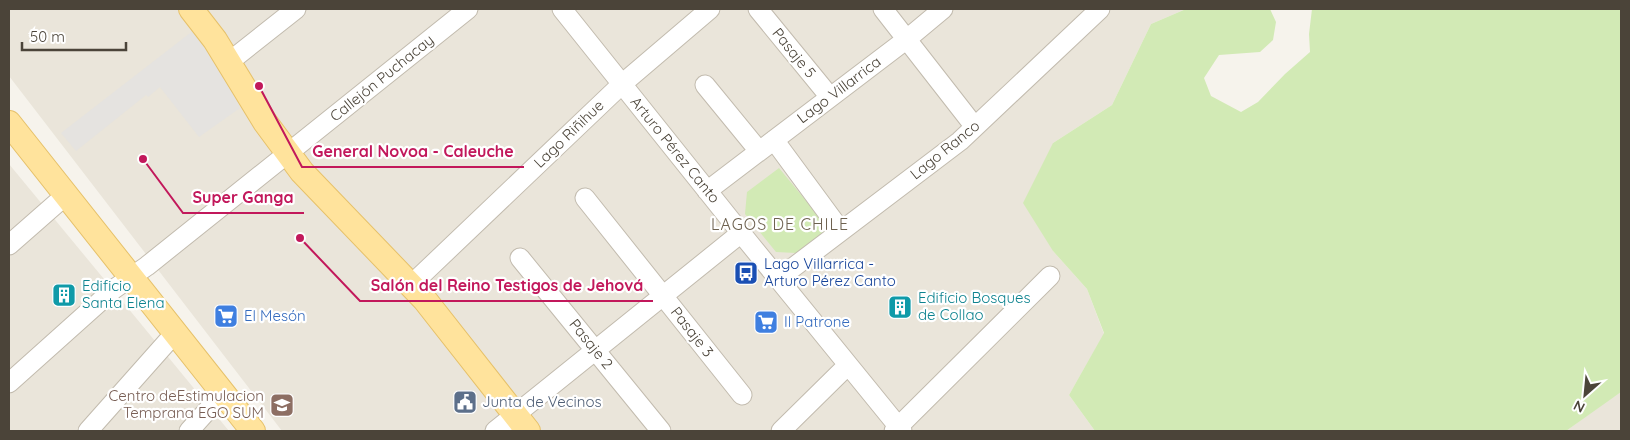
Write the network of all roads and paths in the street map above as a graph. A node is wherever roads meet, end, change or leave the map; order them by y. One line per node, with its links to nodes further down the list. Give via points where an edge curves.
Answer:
1 (191, 9): 11 (main road)
2 (296, 9): 11 (street)
3 (468, 9): 18 (street, Callejón Puchacay)
4 (562, 9): 12 (street, Arturo Pérez Canto)
5 (710, 9): 12 (street, Lago Riñihue)
6 (758, 9): 14 (street, Pasaje 5)
7 (883, 9): 10 (street)
8 (943, 9): 10 (street, Lago Villarrica)
9 (1100, 9): 16 (street, Lago Ranco)
10 (907, 39): 14 (street, Lago Villarrica); 16 (street)
11 (230, 62): 18 (main road, via 265,122)
12 (622, 84): 20 (street, Arturo Pérez Canto); 31 (street, Lago Riñihue)
13 (704, 85): 17 (street)
14 (830, 97): 17 (street, Lago Villarrica)
15 (9, 123): 21 (main road)
16 (975, 128): 24 (street, Lago Ranco)
17 (766, 146): 19 (street, Lago Villarrica); 24 (street)
18 (288, 153): 29 (street, Callejón Puchacay); 31 (main road, via 323,195)
19 (734, 170): 20 (street, Lago Villarrica); 23 (street, via 725,190)
20 (707, 190): 23 (street, Arturo Pérez Canto)
21 (66, 195): 26 (street); 29 (main road)
22 (585, 198): 32 (street, Pasaje 3)
23 (724, 212): 25 (street, Arturo Pérez Canto)
24 (842, 231): 30 (street, Lago Ranco)
25 (741, 233): 30 (street, Arturo Pérez Canto); 32 (street)
26 (9, 245)
27 (520, 258): 34 (street, Pasaje 2)
28 (1050, 276): 40 (street)
29 (131, 277): 33 (main road); 36 (street, Callejón Puchacay)
30 (778, 279): 35 (street, Arturo Pérez Canto)
31 (411, 285): 39 (main road)
32 (663, 295): 34 (street); 38 (street, Pasaje 3)
33 (175, 332): 37 (main road); 41 (street)
34 (595, 350): 39 (street); 45 (street, Pasaje 2)
35 (848, 365): 40 (street, Arturo Pérez Canto); 46 (street)
36 (9, 383)
37 (223, 393): 42 (street); 43 (main road)
38 (742, 395)
39 (522, 423): 44 (street)
40 (898, 430)
41 (88, 431)
42 (189, 431)
43 (253, 431)
44 (495, 431)
45 (661, 431)
46 (781, 431)

